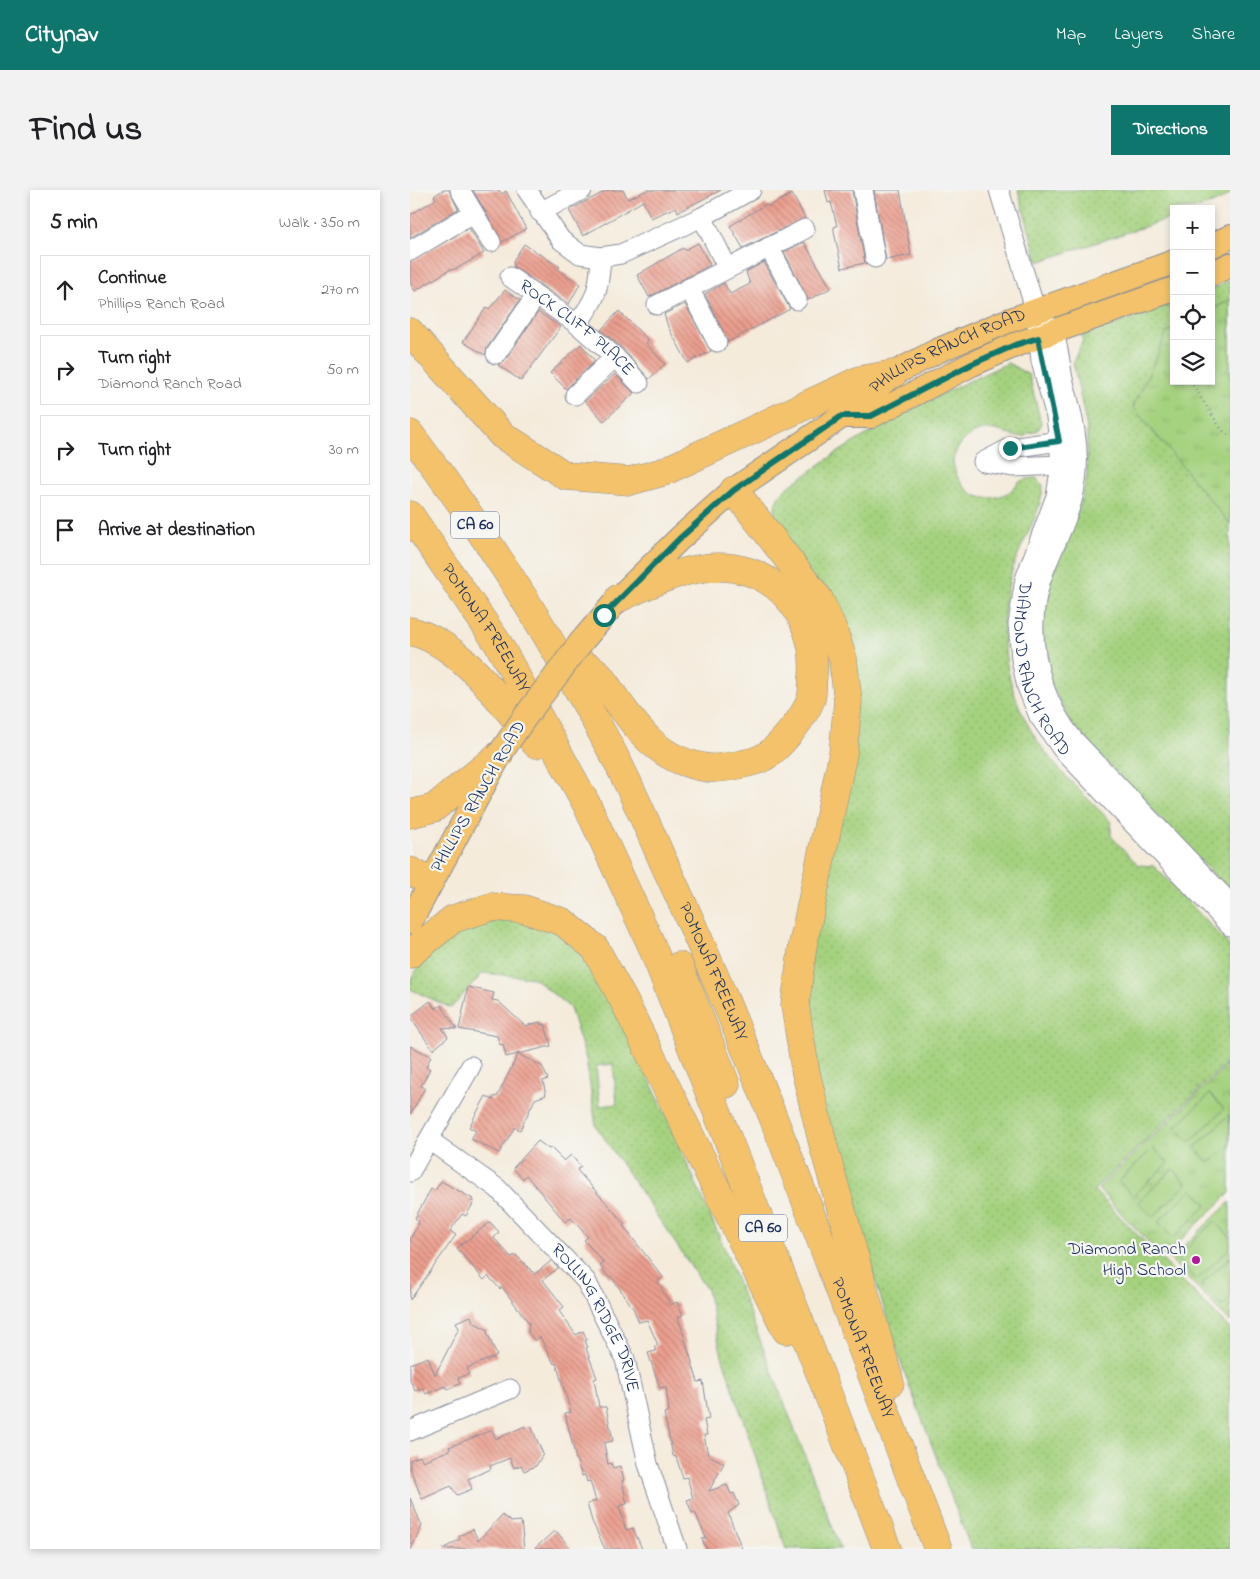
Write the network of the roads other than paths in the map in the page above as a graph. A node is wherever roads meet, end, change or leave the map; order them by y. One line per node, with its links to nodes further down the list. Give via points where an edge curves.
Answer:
1 (460, 190): 8 (street)
2 (527, 190): 7 (street)
3 (582, 190): 7 (street)
4 (751, 190): 9 (street)
5 (863, 190): 17 (street)
6 (999, 190): 28 (street, DIAMOND RANCH ROAD)
7 (540, 212): 16 (street, via 561,240 580,254)
8 (473, 213): 12 (street); 15 (street)
9 (702, 217): 16 (street, via 621,254); 20 (street)
10 (804, 229): 14 (street)
11 (1230, 236): 13 (main road)
12 (491, 242)
13 (1215, 244)
14 (769, 246): 20 (street); 26 (street)
15 (410, 251)
16 (601, 257): 29 (street, via 594,302)
17 (875, 258)
18 (1170, 263): 28 (main road, PHILLIPS RANCH ROAD)
19 (1230, 265): 21 (main road)
20 (727, 267): 23 (street)
21 (1215, 272)
22 (510, 277): 25 (street, ROCK CLIFF PLACE)
23 (689, 288): 27 (street); 32 (street)
24 (1170, 290): 31 (main road, PHILLIPS RANCH ROAD)
25 (536, 296): 29 (street, ROCK CLIFF PLACE); 33 (street)
26 (797, 300)
27 (657, 305)
28 (1036, 312): 31 (street, DIAMOND RANCH ROAD); 35 (main road, PHILLIPS RANCH ROAD, via 937,351)
29 (577, 324): 34 (street, ROCK CLIFF PLACE)
30 (410, 332): 35 (highway, via 502,434 566,476 598,479 630,480 663,472 860,380)
31 (1046, 335): 38 (main road, PHILLIPS RANCH ROAD, via 972,364 871,416); 40 (street, DIAMOND RANCH ROAD); 54 (street, DIAMOND RANCH ROAD, via 1058,357 1072,414 1078,465 1071,505 1036,599 1034,636 1040,674 1053,710 1073,739)
32 (717, 342)
33 (496, 354)
34 (615, 357): 36 (street, ROCK CLIFF PLACE); 37 (street)
35 (893, 374): 38 (main road, PHILLIPS RANCH ROAD)
36 (639, 382)
37 (575, 395)
38 (842, 416): 43 (main road, PHILLIPS RANCH ROAD)
39 (410, 434): 46 (highway, POMONA FREEWAY / CA 60, via 453,491)
40 (1059, 441): 42 (street, DIAMOND RANCH ROAD); 42 (street, via 1010,448 983,462 1013,467)
41 (410, 464): 46 (highway, via 505,599)
42 (1061, 465): 56 (street, DIAMOND RANCH ROAD, via 1054,505 1027,571 1019,609 1020,659 1031,697 1062,749)
43 (734, 490): 45 (main road, PHILLIPS RANCH ROAD, via 679,539); 64 (highway, via 818,599 843,658 848,701 843,753 803,944 795,1005 805,1070 824,1148)
44 (410, 515): 49 (highway, POMONA FREEWAY / CA 60)
45 (612, 607): 48 (highway, via 660,578 705,568 748,570 781,589 806,621 814,662 811,698 794,729 764,757 710,768 684,762 661,751 640,733 595,670); 50 (main road, PHILLIPS RANCH ROAD, bridge, via 525,717)
46 (536, 619): 48 (highway, POMONA FREEWAY / CA 60)
47 (410, 630): 51 (highway, via 427,634 461,659 494,693)
48 (560, 658): 64 (highway, POMONA FREEWAY / CA 60, via 619,766 706,952 785,1147)
49 (517, 677): 51 (highway, POMONA FREEWAY / CA 60); 67 (highway, via 552,712 623,846 669,942 703,1022)
50 (500, 755): 52 (highway, via 434,808); 53 (main road, PHILLIPS RANCH ROAD)
51 (587, 805): 63 (highway, POMONA FREEWAY / CA 60, via 651,944)
52 (410, 814)
53 (420, 876): 55 (main road, PHILLIPS RANCH ROAD)
54 (1230, 903)
55 (410, 922)
56 (1230, 926)
57 (410, 954): 63 (highway, via 452,919 491,907 524,909 563,922 595,948)
58 (471, 1066): 59 (street)
59 (429, 1140): 60 (street); 65 (street, ROLLING RIDGE DRIVE, via 497,1188 586,1281 625,1359 648,1464)
60 (410, 1172)
61 (510, 1389): 62 (street)
62 (410, 1431)
63 (857, 1470): 66 (highway, POMONA FREEWAY / CA 60)
64 (929, 1541)
65 (677, 1549)
66 (887, 1549)
67 (901, 1549)

